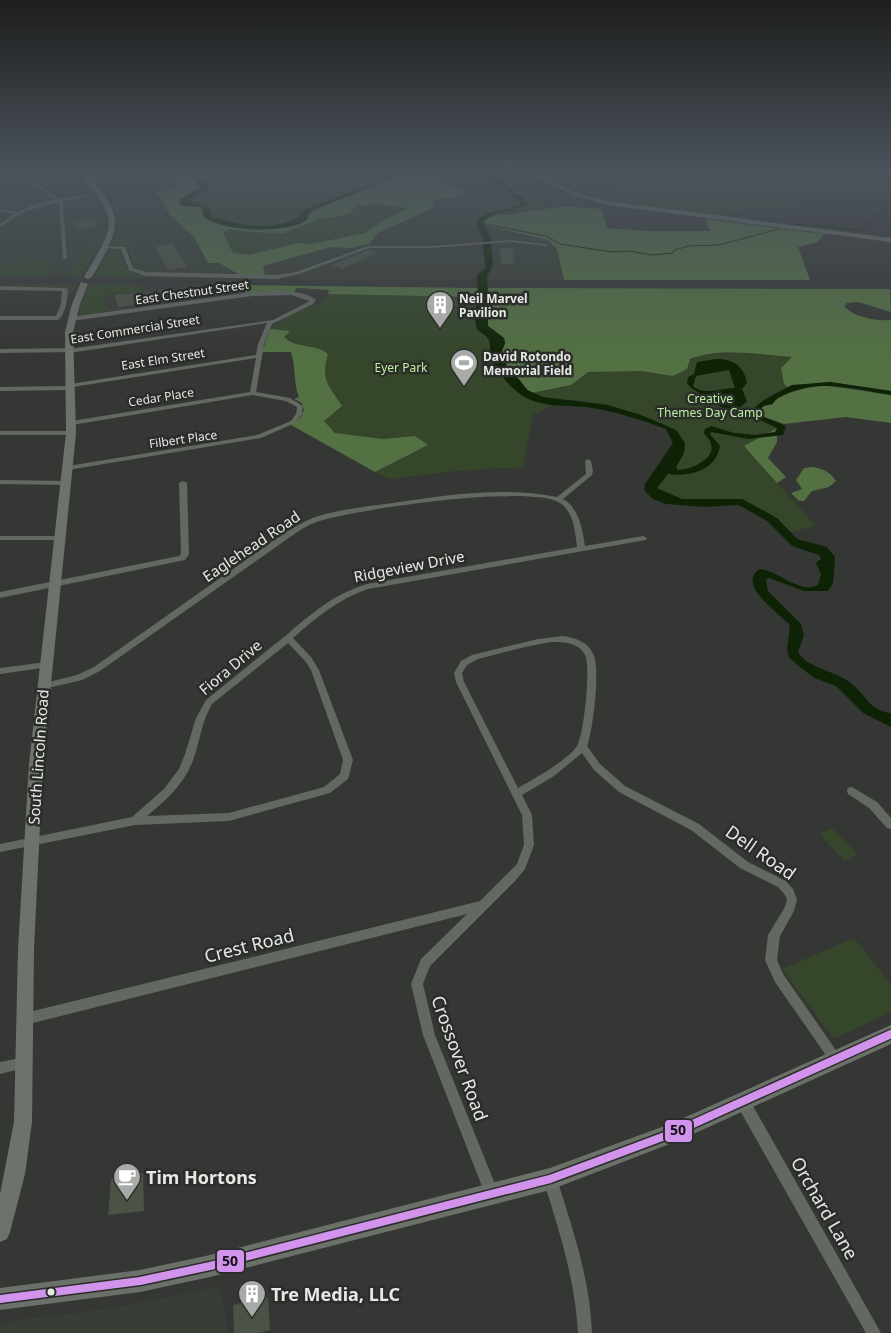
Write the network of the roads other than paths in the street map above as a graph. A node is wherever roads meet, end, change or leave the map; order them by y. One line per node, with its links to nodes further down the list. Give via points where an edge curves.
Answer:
1 (64, 233): 7 (street)
2 (109, 233): 6 (street, South Lincoln Road)
3 (839, 233): 4 (street)
4 (891, 240)
5 (546, 245): 6 (street, via 525,241 368,247 277,277 146,274 131,269 123,248)
6 (105, 247): 11 (street, South Lincoln Road, via 86,281)
7 (64, 258)
8 (0, 288): 10 (street, via 65,289 64,304 58,318)
9 (313, 302): 11 (street, East Chestnut Street, via 308,297 287,293 252,294); 12 (street, East Commercial Street)
10 (0, 318)
11 (71, 319): 13 (street, South Lincoln Road)
12 (272, 321): 13 (street, East Commercial Street); 15 (street)
13 (69, 351): 14 (street, East Commercial Street); 16 (street, South Lincoln Road)
14 (0, 352)
15 (259, 356): 16 (street, East Elm Street); 18 (street)
16 (70, 387): 17 (street, East Elm Street); 19 (street, South Lincoln Road)
17 (0, 389)
18 (253, 392): 19 (street, Cedar Place); 22 (street, Filbert Place, via 295,402 300,406 297,418 275,431 244,441)
19 (72, 428): 20 (street); 22 (street, South Lincoln Road)
20 (0, 433)
21 (588, 461): 26 (street, via 589,475)
22 (68, 468): 24 (street, South Lincoln Road)
23 (0, 482): 24 (street)
24 (66, 483): 28 (street, South Lincoln Road)
25 (183, 483): 31 (street, via 185,554 182,558)
26 (558, 499): 30 (street, via 577,521); 36 (street, Eaglehead Road, via 489,495 378,507 319,519 287,535 97,669 80,678)
27 (0, 538): 28 (street)
28 (61, 538): 31 (street, South Lincoln Road)
29 (643, 538): 30 (street, Ridgeview Drive)
30 (581, 548): 33 (street, Ridgeview Drive, via 359,588 331,603)
31 (56, 584): 32 (street); 34 (street, South Lincoln Road)
32 (0, 595)
33 (288, 638): 40 (street, Fiora Drive, via 209,702 201,715 183,770 162,798); 40 (street, via 315,670 348,760 345,776 327,790 314,795 229,817)
34 (46, 665): 35 (street); 36 (street, South Lincoln Road)
35 (0, 671)
36 (44, 686): 42 (street, South Lincoln Road)
37 (582, 747): 39 (street, via 532,786); 39 (street, Crossover Road, via 588,728 591,662 589,654 579,644 570,640 553,640 467,660 459,669 460,682); 47 (street, Dell Road, via 602,772 630,795 687,821 744,865 786,888 792,900 774,935 771,960 779,978)
38 (852, 791): 41 (street, via 873,805)
39 (516, 794): 44 (street, Crossover Road, via 529,825 526,855 512,877)
40 (135, 821): 42 (street)
41 (891, 825)
42 (32, 843): 43 (street); 45 (street, South Lincoln Road)
43 (0, 848)
44 (482, 906): 45 (street, Crest Road); 52 (street, Crossover Road, via 425,963 417,984 430,1035)
45 (25, 1019): 48 (street, South Lincoln Road)
46 (891, 1034): 47 (main road)
47 (836, 1060): 50 (main road)
48 (25, 1063): 49 (street); 53 (street, South Lincoln Road, via 23,1122)
49 (0, 1068)
50 (743, 1102): 51 (main road, via 628,1152); 56 (street, Orchard Lane)
51 (550, 1178): 52 (main road); 55 (street, via 572,1256)
52 (492, 1194): 54 (main road, via 163,1276)
53 (0, 1232)
54 (0, 1299)
55 (585, 1333)
56 (874, 1333)

